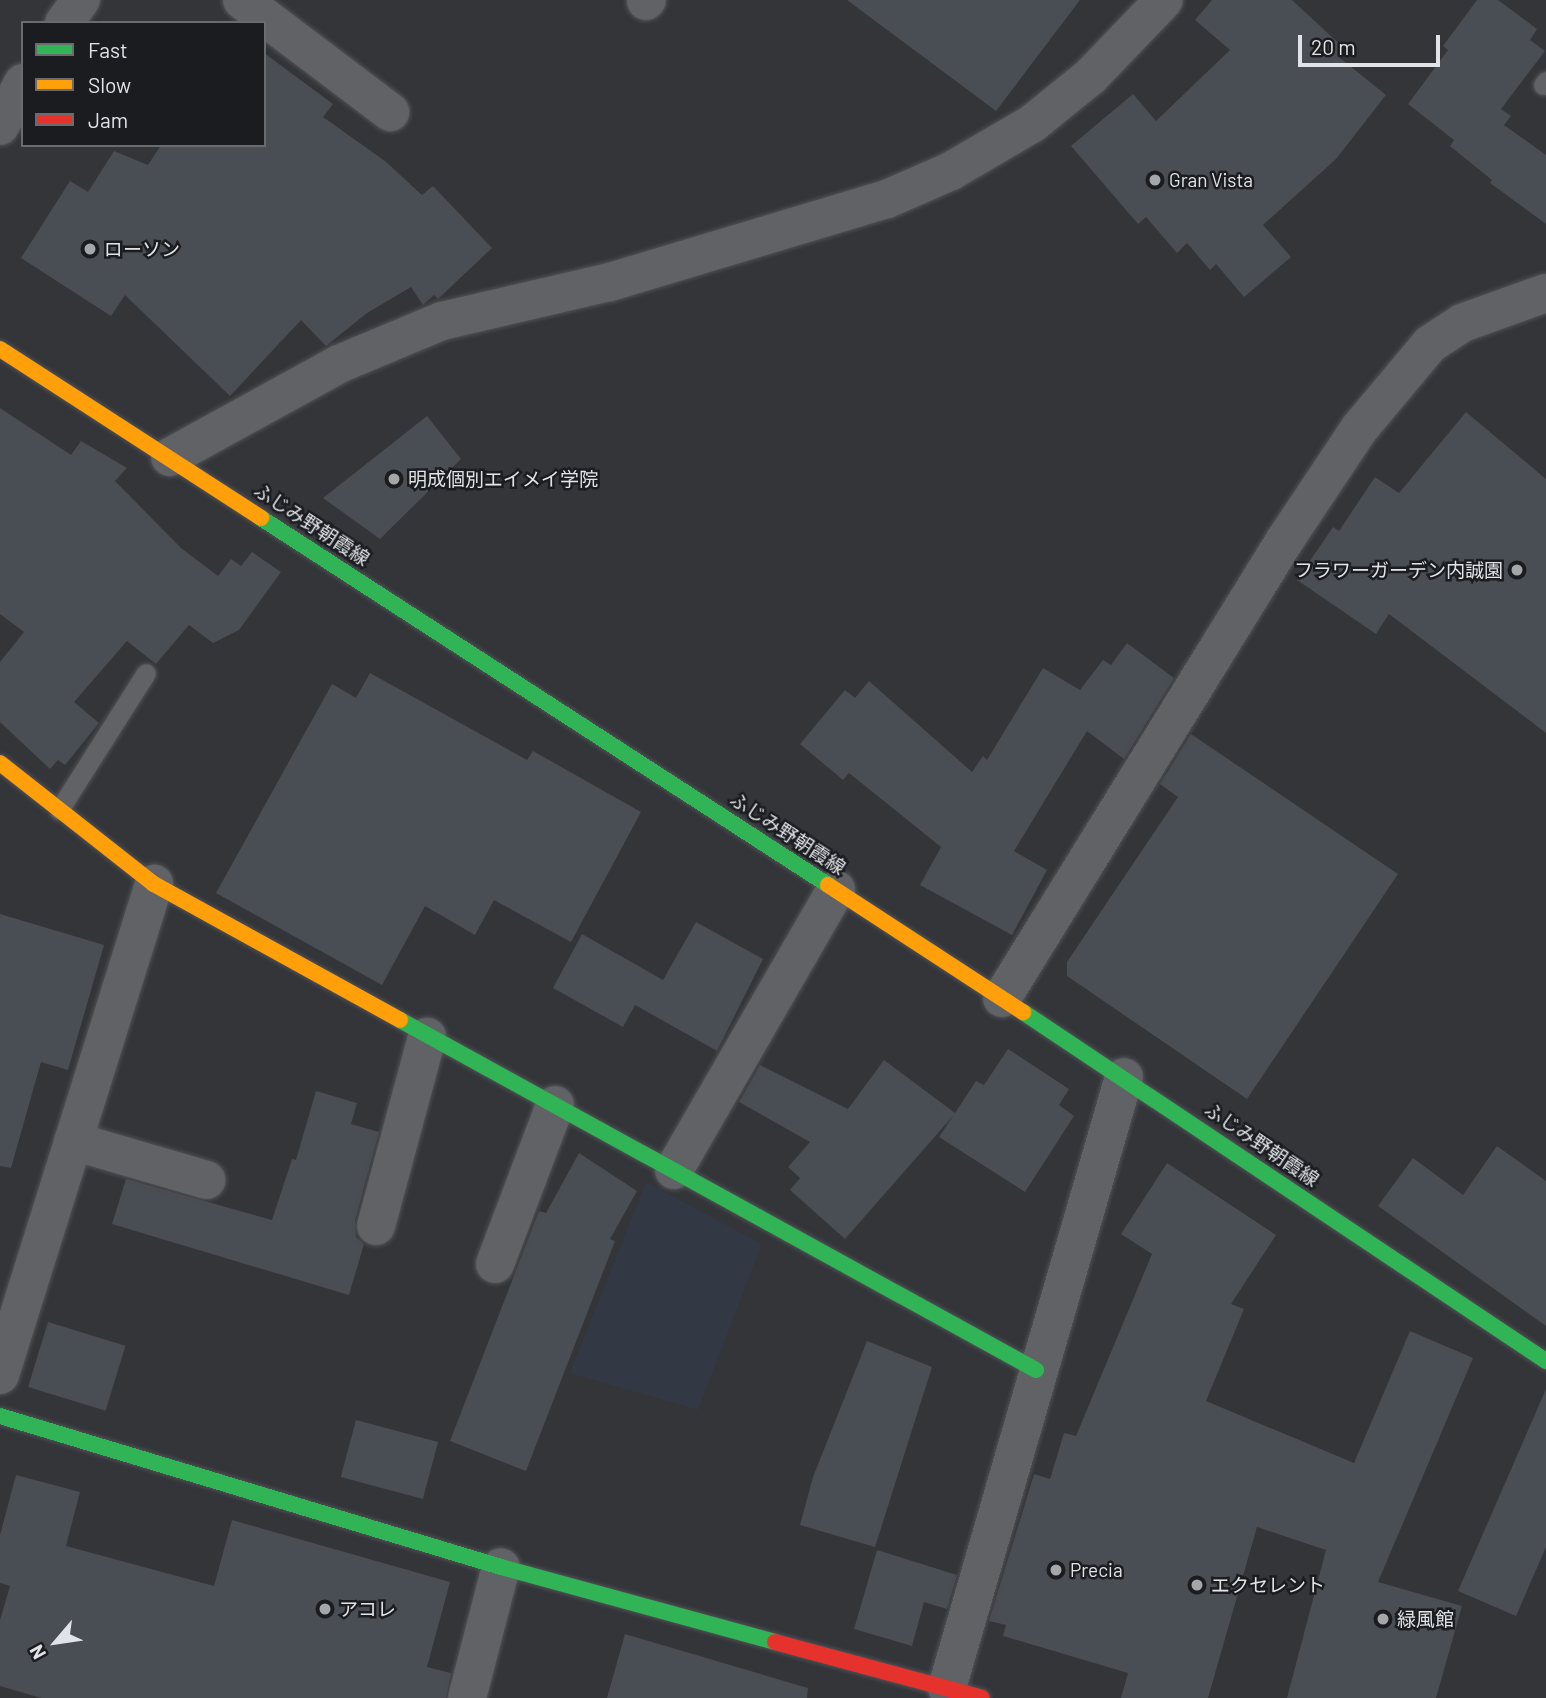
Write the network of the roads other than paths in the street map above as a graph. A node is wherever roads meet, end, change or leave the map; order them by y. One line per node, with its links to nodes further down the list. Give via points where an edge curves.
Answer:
1 (81, 0): 4 (street)
2 (242, 0): 6 (street)
3 (1164, 0): 10 (street, via 1091,76 1033,123 951,171 887,199 610,282 442,320 339,364)
4 (65, 21)
5 (21, 87): 7 (street)
6 (390, 112)
7 (0, 126)
8 (1546, 292): 16 (street, via 1462,323 1430,344 1359,429 1285,540)
9 (0, 349): 10 (street, ふじみ野朝霞線)
10 (170, 457): 15 (street, ふじみ野朝霞線)
11 (146, 673): 13 (lane)
12 (0, 763): 13 (street)
13 (59, 810): 14 (street)
14 (154, 884): 17 (street); 20 (street)
15 (836, 889): 16 (street, ふじみ野朝霞線); 21 (street)
16 (1002, 998): 18 (street, ふじみ野朝霞線)
17 (427, 1037): 19 (street); 23 (street)
18 (1124, 1077): 25 (street, ふじみ野朝霞線); 26 (street)
19 (555, 1104): 21 (street); 24 (street)
20 (73, 1142): 22 (street); 27 (street)
21 (674, 1170): 26 (street)
22 (206, 1181)
23 (376, 1226)
24 (495, 1264)
25 (1546, 1362)
26 (1036, 1370): 30 (street)
27 (0, 1375)
28 (0, 1416): 29 (street)
29 (501, 1567): 30 (street); 31 (street)
30 (964, 1693)
31 (467, 1698)

